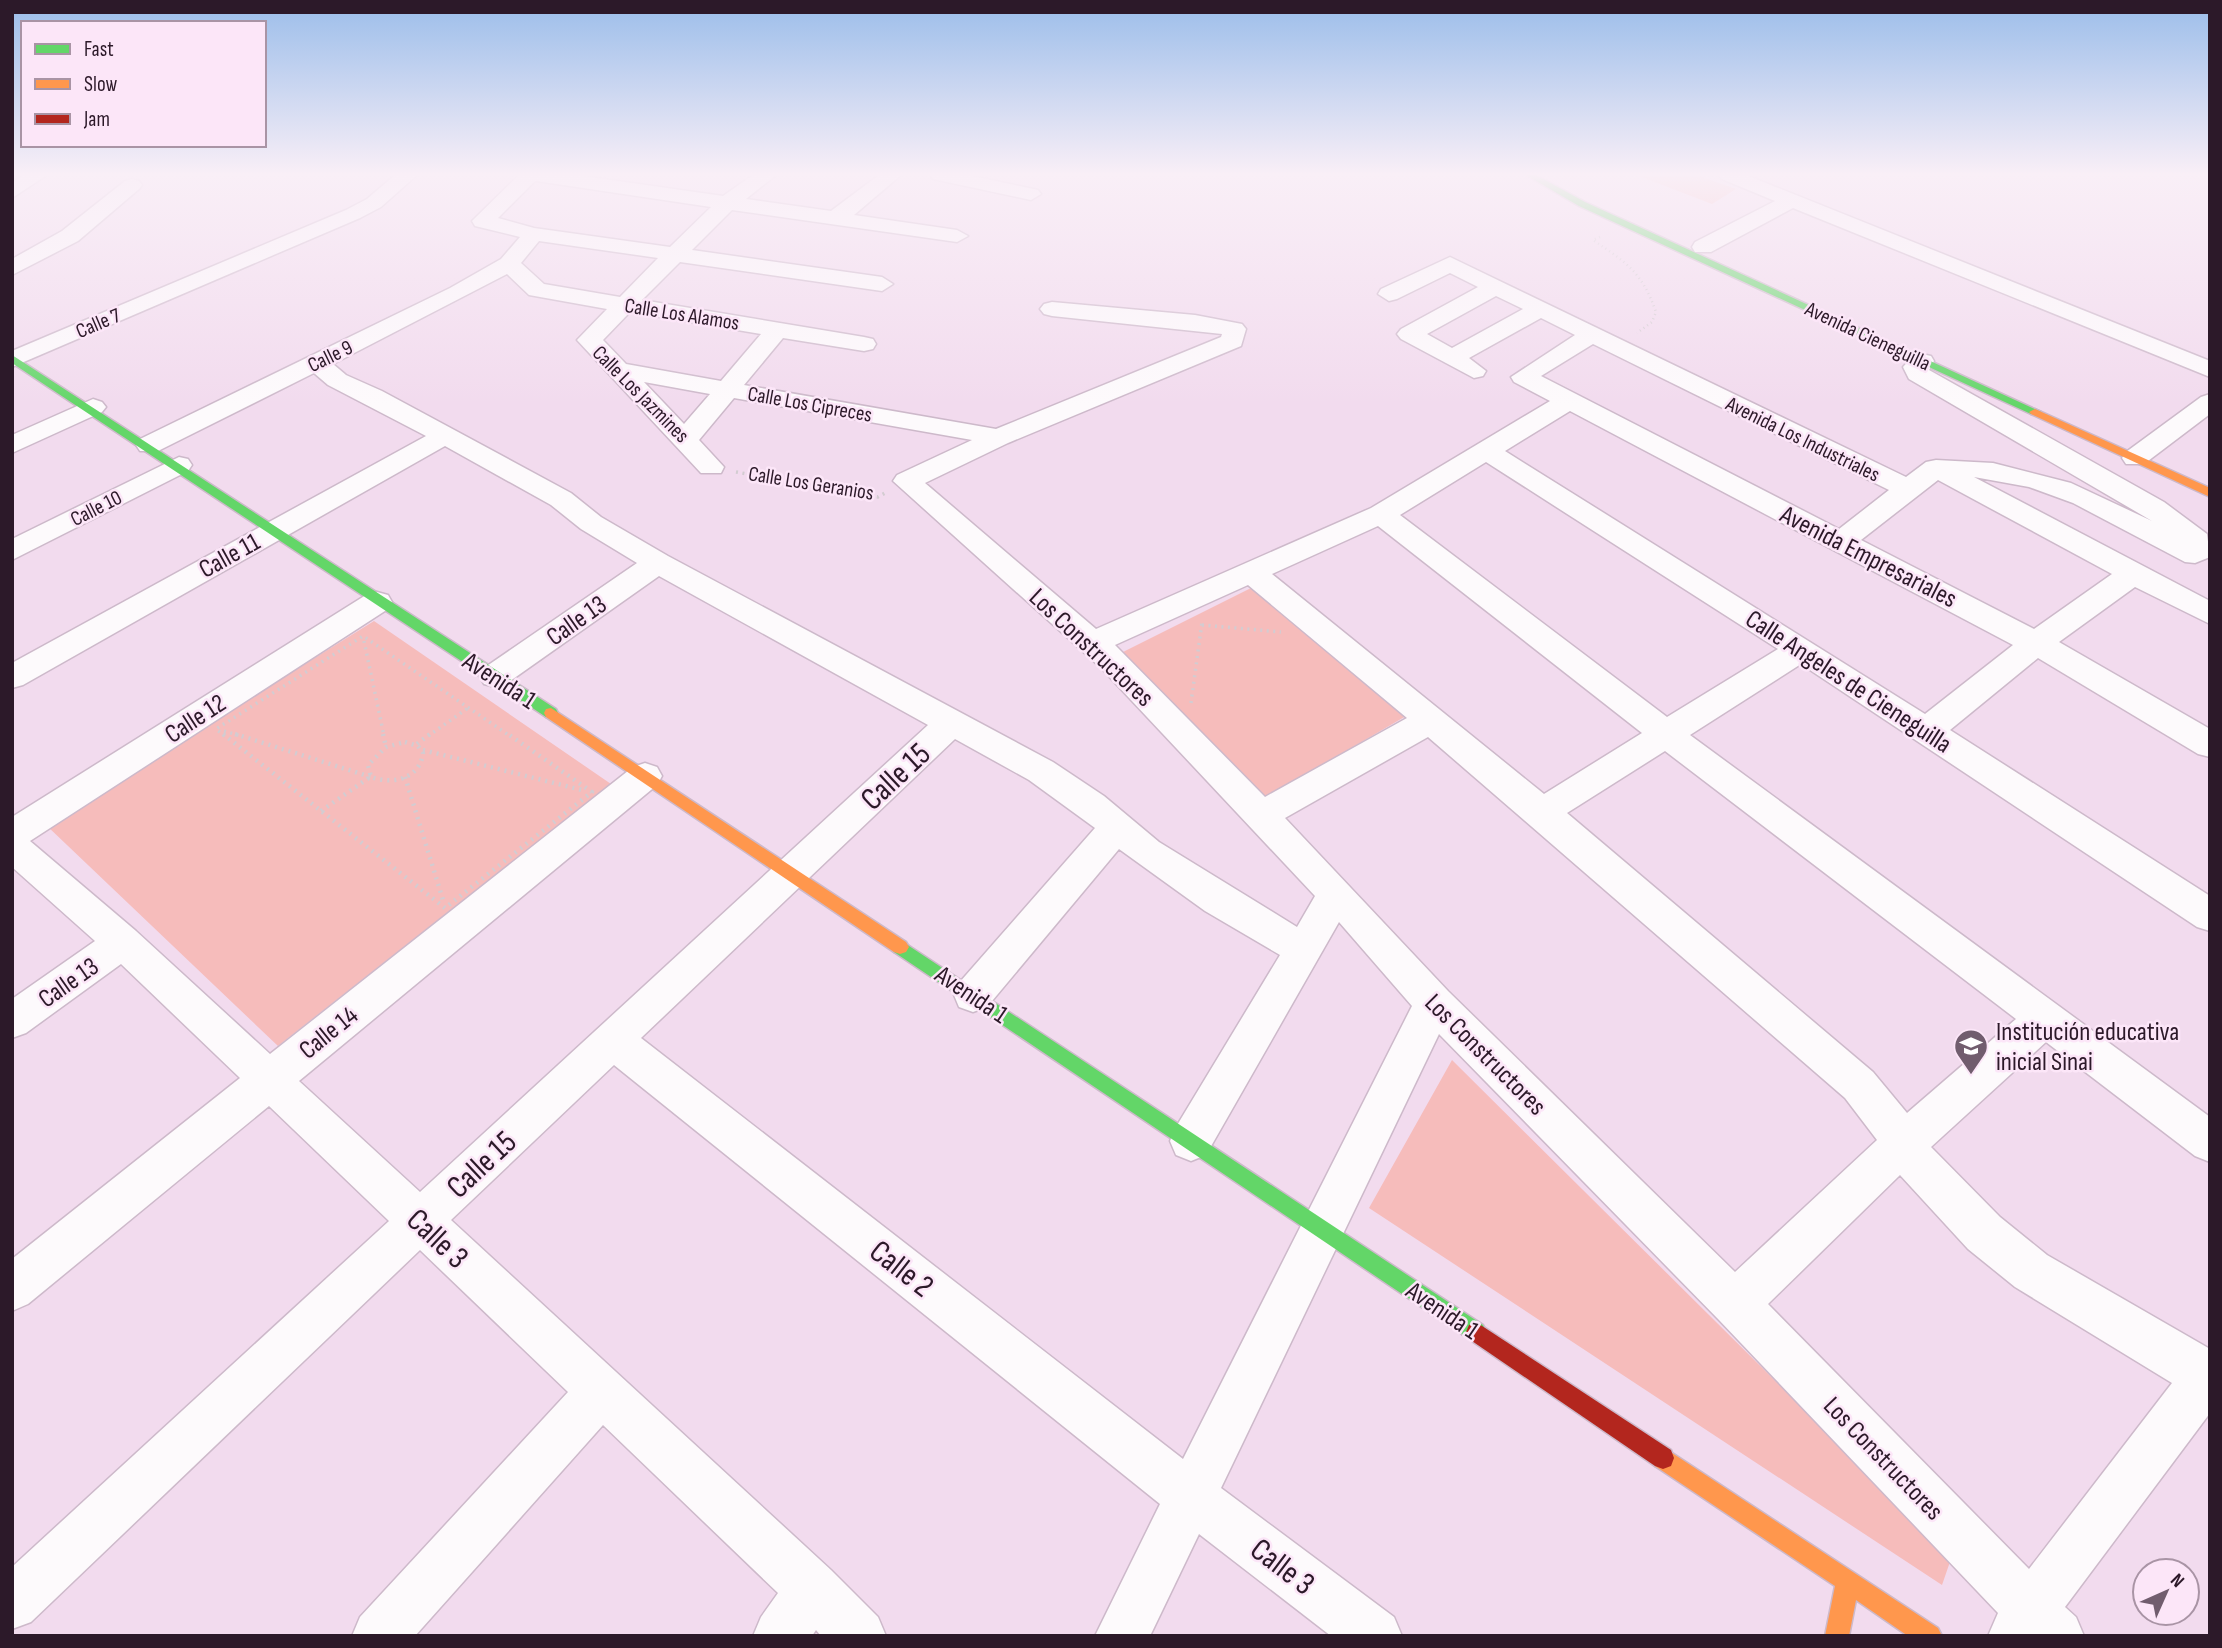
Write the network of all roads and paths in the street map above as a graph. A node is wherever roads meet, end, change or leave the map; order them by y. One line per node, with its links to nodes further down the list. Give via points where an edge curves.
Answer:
1 (41, 252): 11 (street)
2 (264, 252): 23 (street, Calle 7)
3 (519, 252): 10 (street)
4 (669, 252): 9 (street)
5 (1610, 252): 18 (path, via 1641,273 1656,313)
6 (1686, 252): 24 (street, Avenida Cieneguilla)
7 (1713, 252): 39 (street, Avenida Cieneguilla)
8 (1917, 252): 26 (street)
9 (677, 253): 12 (street); 14 (street, Calle Los Jazmines)
10 (509, 264): 14 (street, Calle Los Alamos, via 537,290); 25 (street, Calle 9)
11 (12, 268)
12 (882, 284)
13 (1495, 287): 16 (street, Avenida Los Industriales); 17 (street); 17 (street, Avenida Los Industriales, via 1450,264 1390,294)
14 (624, 305): 19 (street, Calle Los Alamos); 27 (street, Calle Los Jazmines, via 589,340)
15 (1052, 309): 34 (street, via 1195,322 1234,329 1233,341)
16 (1539, 309): 20 (street, Avenida Los Industriales); 22 (street)
17 (1436, 319): 22 (street, via 1409,334)
18 (1652, 322)
19 (777, 330): 21 (street, Calle Los Alamos); 29 (street)
20 (1591, 335): 30 (street, Avenida Empresariales, via 1523,377); 45 (street, Avenida Los Industriales)
21 (864, 344)
22 (1452, 358): 28 (street)
23 (13, 359): 32 (street, Avenida 1)
24 (1922, 361): 39 (street, Avenida Cieneguilla); 42 (street, via 1915,367 1918,374 2154,508 2197,541 2200,550 2185,553 2125,517 1999,470)
25 (316, 363): 33 (street, via 349,387); 37 (street, Calle 9)
26 (2210, 370)
27 (622, 371): 29 (street, Calle Los Cipreces); 35 (street, Calle Los Jazmines)
28 (1474, 371)
29 (725, 389): 34 (street, Calle Los Cipreces); 35 (street)
30 (1569, 401): 38 (street); 49 (street, Avenida Empresariales)
31 (2210, 402): 39 (street)
32 (93, 407): 36 (street); 37 (street, Avenida 1)
33 (446, 435): 48 (street, Calle 11); 51 (street, via 561,499 591,523)
34 (999, 437): 44 (street)
35 (686, 439): 41 (street, Calle Los Jazmines)
36 (12, 445)
37 (149, 445): 40 (street, Avenida 1)
38 (1486, 451): 47 (street); 62 (street, Calle Angeles de Cieneguilla)
39 (2142, 453): 43 (street, Avenida Cieneguilla); 46 (street, Avenida Cieneguilla)
40 (179, 465): 48 (street, Avenida 1); 50 (street, Calle 10)
41 (711, 467): 44 (path, Calle Los Geranios, via 878,497)
42 (1936, 468): 45 (street, Avenida Los Industriales); 53 (street)
43 (2210, 476)
44 (908, 481): 60 (street, Los Constructores)
45 (1908, 489): 49 (street)
46 (2210, 493)
47 (1381, 514): 52 (street); 71 (street)
48 (273, 531): 54 (street, Avenida 1); 64 (street, Calle 11)
49 (1841, 542): 61 (street, Avenida Empresariales)
50 (12, 551)
51 (658, 563): 63 (street, Calle 13); 69 (street)
52 (1251, 572): 60 (street); 67 (street)
53 (2133, 573): 55 (street); 61 (street)
54 (377, 602): 59 (path); 63 (street, Avenida 1); 68 (street, Calle 12)
55 (2210, 614)
56 (1191, 624): 57 (path, via 1203,617)
57 (1202, 625): 58 (path); 65 (path, via 1189,711)
58 (1294, 634)
59 (363, 636): 66 (path); 68 (path); 74 (path)
60 (1093, 643): 82 (street, Los Constructores)
61 (2036, 643): 70 (street); 73 (street, Avenida Empresariales)
62 (1801, 649): 70 (street, Calle Angeles de Cieneguilla); 71 (street)
63 (495, 676): 76 (street, Avenida 1)
64 (12, 677)
65 (1180, 702)
66 (468, 708): 72 (path); 79 (path)
67 (1430, 720): 81 (street); 82 (street)
68 (207, 723): 77 (path); 80 (path); 84 (street, Calle 12)
69 (950, 724): 83 (street, via 1041,771); 86 (street, Calle 15)
70 (1926, 731): 89 (street, Calle Angeles de Cieneguilla)
71 (1667, 735): 81 (street); 94 (street)
72 (416, 744): 74 (path); 75 (path)
73 (2210, 746)
74 (386, 747): 77 (path, via 368,765)
75 (423, 750): 78 (path, via 422,762); 79 (path)
76 (645, 776): 79 (path); 86 (street, Avenida 1); 88 (street, Calle 14)
77 (371, 777): 78 (path, via 384,782); 80 (path)
78 (405, 777): 88 (path)
79 (592, 792): 88 (path)
80 (321, 811): 88 (path)
81 (1542, 812): 99 (street, via 1859,1086)
82 (1261, 816): 87 (street, Los Constructores)
83 (1116, 828): 91 (street, via 1218,900); 92 (street)
84 (12, 835)
85 (12, 846): 90 (street, Calle 3)
86 (791, 873): 92 (street, Avenida 1); 96 (street, Calle 15)
87 (1336, 894): 91 (street); 93 (street, Los Constructores)
88 (454, 916): 97 (street, Calle 14)
89 (2210, 916)
90 (124, 942): 95 (street, Calle 13); 97 (street, Calle 3)
91 (1302, 949): 98 (street)
92 (973, 995): 98 (street, Avenida 1)
93 (1434, 1003): 102 (street); 104 (street, Los Constructores)
94 (2043, 1020): 99 (street); 100 (street)
95 (12, 1021)
96 (613, 1040): 101 (street, Calle 15); 107 (street, Calle 2)
97 (270, 1080): 101 (street, Calle 3); 103 (street, Calle 14)
98 (1191, 1140): 102 (street, Avenida 1)
99 (1905, 1142): 104 (street); 105 (street, via 1920,1169 1950,1202 2031,1271)
100 (2210, 1142)
101 (420, 1221): 106 (street, Calle 3); 110 (street, Calle 15)
102 (1322, 1228): 107 (street); 108 (street, Avenida 1)
103 (12, 1288)
104 (1735, 1304): 111 (street, Los Constructores)
105 (2209, 1376): 111 (street)
106 (601, 1391): 109 (street, Calle 3); 112 (street)
107 (1191, 1497): 115 (street); 116 (street, Calle 3)
108 (1847, 1583): 117 (street); 118 (street, Avenida 1)
109 (812, 1589): 113 (street); 114 (street, Calle 3)
110 (12, 1603)
111 (2034, 1627)
112 (379, 1636)
113 (780, 1636)
114 (859, 1636)
115 (1122, 1636)
116 (1375, 1636)
117 (1837, 1636)
118 (1930, 1636)

